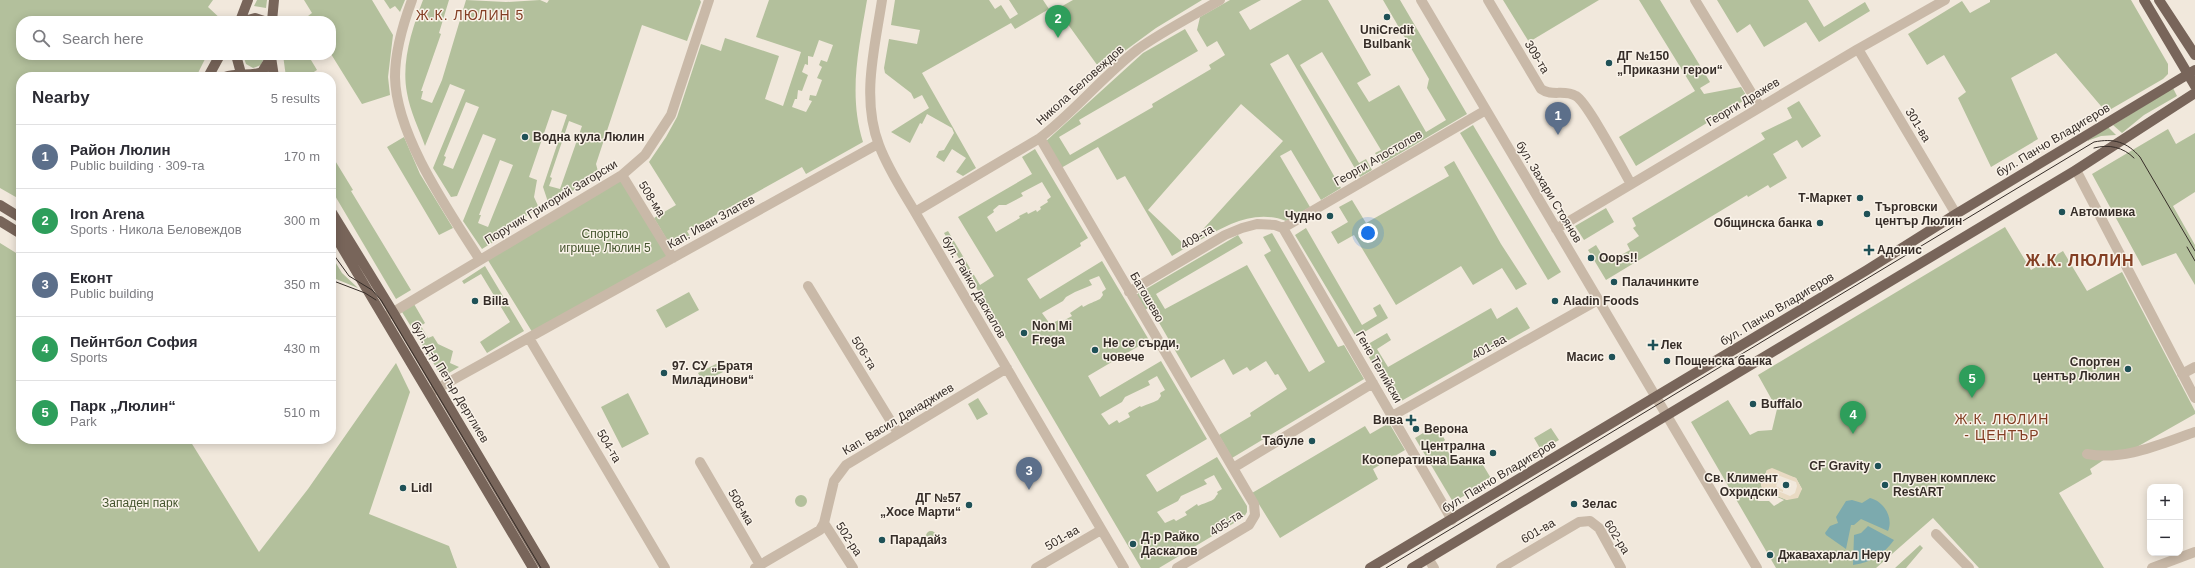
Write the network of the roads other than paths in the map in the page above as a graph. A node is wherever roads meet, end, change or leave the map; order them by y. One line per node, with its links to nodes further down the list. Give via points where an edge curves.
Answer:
1 (248, 0): 13 (main road)
2 (274, 0): 14 (main road)
3 (412, 0): 46 (street, via 397,57 397,96 425,170)
4 (709, 0): 33 (street, Поручик Григорий Загорски, via 671,115 646,155)
5 (882, 0): 31 (street, бул. Райко Даскалов, via 870,83 872,120)
6 (1220, 0): 30 (street, Никола Беловеждов, via 1138,49)
7 (1421, 0): 29 (street, бул. Захари Стоянов)
8 (1488, 0): 34 (street, 309-та, via 1541,88 1548,93 1569,93 1582,102)
9 (1695, 0): 28 (street)
10 (1945, 0): 15 (street, Георги Дражев)
11 (2144, 0): 25 (main road)
12 (2159, 0): 16 (main road)
13 (242, 16)
14 (272, 16)
15 (1858, 49): 28 (street, Георги Дражев); 37 (street, 301-ва)
16 (2195, 55)
17 (217, 60): 21 (main road)
18 (238, 60): 22 (main road)
19 (269, 60): 23 (main road)
20 (272, 60): 24 (main road)
21 (211, 72)
22 (241, 72)
23 (262, 72)
24 (273, 72)
25 (2191, 72): 26 (main road); 37 (main road, бул. Панчо Владигеров)
26 (2195, 86)
27 (2195, 93): 32 (main road)
28 (1760, 108): 34 (street, Георги Дражев)
29 (1486, 110): 41 (street, Георги Апостолов); 42 (street, бул. Захари Стоянов)
30 (1040, 138): 36 (street, Никола Беловеждов); 48 (street, Батошево)
31 (878, 144): 36 (street, бул. Райко Даскалов); 45 (street, Кап. Иван Златев)
32 (2076, 170): 54 (street); 59 (main road)
33 (622, 175): 45 (street, 508-ма); 46 (street, Поручик Григорий Загорски)
34 (1631, 184): 42 (street, Георги Дражев)
35 (0, 204): 38 (main road)
36 (915, 212): 53 (street, бул. Райко Даскалов)
37 (1956, 214): 57 (main road, бул. Панчо Владигеров)
38 (16, 215)
39 (336, 220): 50 (main road, бул. Д-р Петър Дертлиев)
40 (0, 221): 43 (main road)
41 (1283, 228): 48 (street, 409-та, via 1257,224 1225,235); 55 (street, Гене Телийски)
42 (1556, 229): 49 (street, бул. Захари Стоянов)
43 (16, 231)
44 (336, 236): 50 (main road, бул. Д-р Петър Дертлиев)
45 (673, 258): 51 (street, Кап. Иван Златев)
46 (480, 260): 50 (street, Поручик Григорий Загорски)
47 (808, 286): 62 (street, 506-та)
48 (1129, 292): 65 (street, Батошево)
49 (1598, 300): 57 (street, бул. Захари Стоянов); 60 (street, 401-ва)
50 (389, 314): 56 (main road, бул. Д-р Петър Дертлиев)
51 (529, 338): 56 (street, Кап. Иван Златев); 77 (street, 504-та)
52 (2195, 367): 54 (street)
53 (1006, 368): 62 (street, Кап. Васил Данаджиев); 70 (street, бул. Райко Даскалов)
54 (2182, 374): 58 (street)
55 (1373, 383): 60 (street, Гене Телийски); 65 (street)
56 (434, 391): 75 (main road, бул. Д-р Петър Дертлиев); 76 (main road, бул. Д-р Петър Дертлиев)
57 (1657, 397): 59 (street, бул. Захари Стоянов); 67 (main road, бул. Панчо Владигеров)
58 (2195, 398)
59 (1667, 414): 73 (main road); 87 (street, бул. Захари Стоянов)
60 (1392, 416): 67 (street, Гене Телийски)
61 (2195, 432): 63 (street, via 2127,455 2101,457)
62 (898, 433): 69 (street, Кап. Васил Данаджиев, via 846,465 834,481)
63 (2087, 454)
64 (700, 462): 74 (street, 508-ма)
65 (1233, 468): 66 (street, Батошево)
66 (1254, 504): 81 (street, 405-та, via 1255,515 1249,525)
67 (1452, 520): 82 (main road, бул. Панчо Владигеров)
68 (1590, 521): 85 (street, 601-ва, via 1579,522); 86 (street, 602-ра, via 1599,528)
69 (824, 524): 74 (street, via 820,530); 78 (street, 502-ра)
70 (1101, 530): 79 (street, 501-ва); 80 (street, бул. Райко Даскалов)
71 (1936, 534): 88 (street)
72 (2195, 552): 89 (street)
73 (1428, 558): 83 (main road); 84 (street)
74 (758, 566)
75 (533, 568)
76 (545, 568)
77 (665, 568)
78 (853, 568)
79 (1036, 568)
80 (1124, 568)
81 (1177, 568)
82 (1370, 568)
83 (1412, 568)
84 (1434, 568)
85 (1501, 568)
86 (1621, 568)
87 (1757, 568)
88 (1969, 568)
89 (2152, 568)

